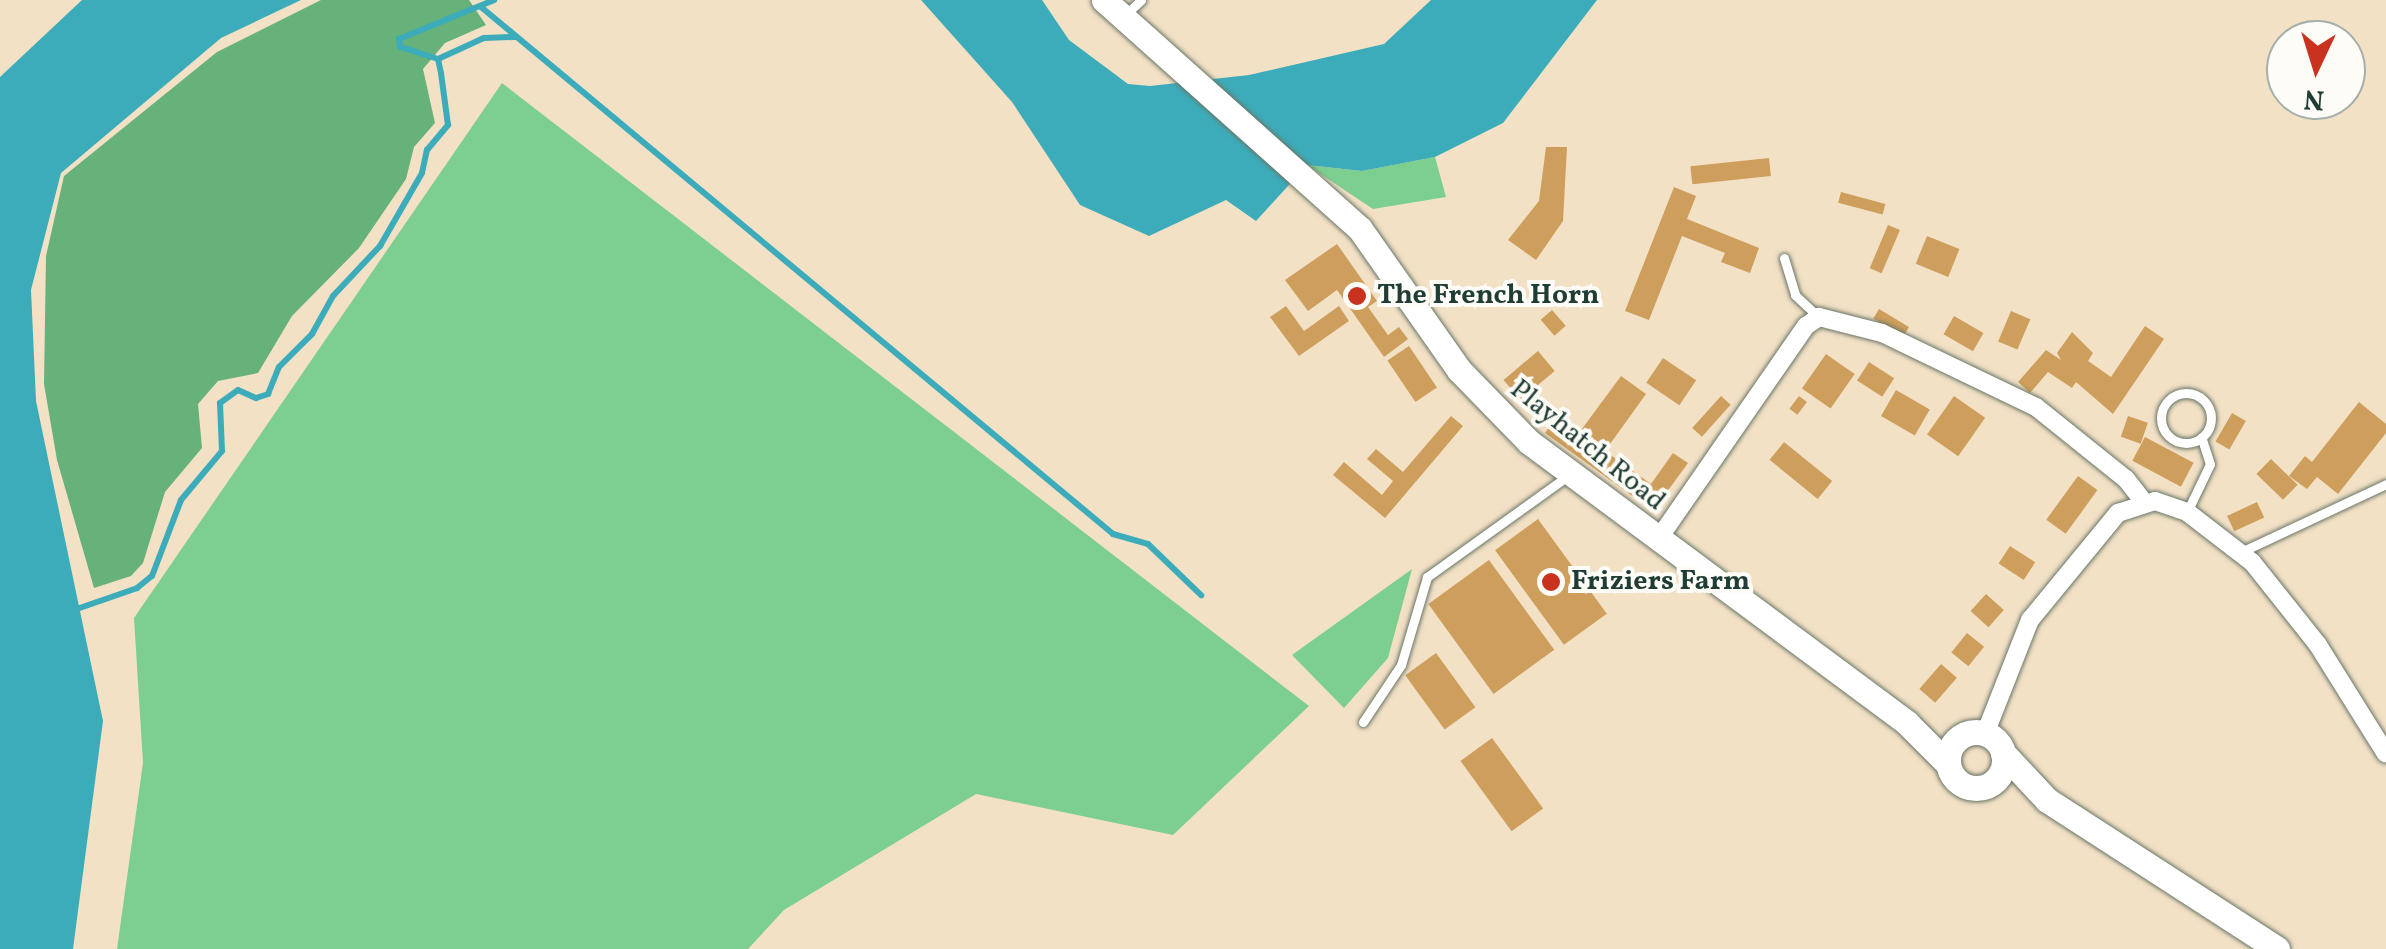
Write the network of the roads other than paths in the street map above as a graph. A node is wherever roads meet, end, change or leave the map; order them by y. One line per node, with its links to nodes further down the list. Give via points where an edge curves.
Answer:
1 (1119, 5): 5 (main road, Playhatch Road, via 1360,229 1482,398)
2 (1784, 258): 3 (lane, via 1795,295)
3 (1818, 318): 7 (street, via 1882,334 2036,407 2126,479); 9 (street, via 1806,326)
4 (2201, 437): 4 (lane, via 2210,416 2204,402 2191,393 2168,400 2161,414 2170,437); 8 (lane, via 2210,464)
5 (1569, 475): 9 (main road, Playhatch Road); 11 (lane, via 1427,577 1401,665)
6 (2386, 484): 10 (lane)
7 (2144, 502): 8 (street); 13 (street, via 2118,512 2030,620)
8 (2188, 512): 10 (street)
9 (1657, 541): 12 (main road, Playhatch Road)
10 (2241, 552): 14 (street, via 2318,645)
11 (1363, 722)
12 (1907, 723): 13 (main road, Playhatch Road); 15 (main road, Playhatch Road)
13 (1983, 741): 15 (main road); 16 (main road, via 2000,776); 17 (main road)
14 (2386, 754)
15 (1948, 764): 16 (main road, Playhatch Road, via 1960,784)
16 (1988, 786): 17 (main road)
17 (2046, 800): 18 (main road)
18 (2278, 949)

